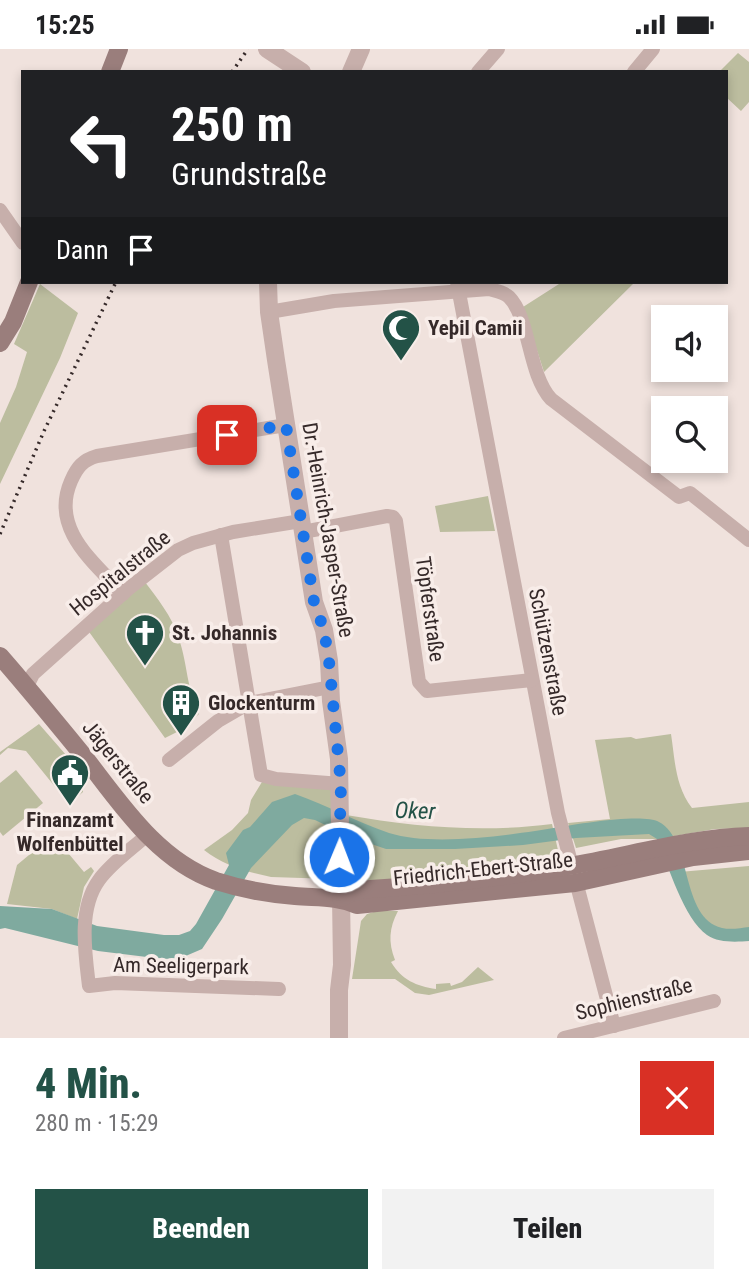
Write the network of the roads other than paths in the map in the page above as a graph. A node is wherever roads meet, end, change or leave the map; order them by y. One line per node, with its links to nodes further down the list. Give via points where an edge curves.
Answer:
1 (119, 49): 6 (main road)
2 (361, 49): 8 (street)
3 (498, 49): 9 (street)
4 (653, 49): 10 (street)
5 (272, 52): 7 (street)
6 (111, 70)
7 (299, 70)
8 (352, 70)
9 (480, 70)
10 (636, 70)
11 (0, 210): 12 (street)
12 (21, 240)
13 (28, 284): 17 (main road)
14 (268, 284): 16 (street, Dr.-Heinrich-Jasper-Straße)
15 (458, 287): 16 (street); 21 (street, via 489,289 509,297 545,393 679,497 690,493); 24 (street, Schützenstraße)
16 (269, 312): 18 (street, Dr.-Heinrich-Jasper-Straße)
17 (0, 343)
18 (286, 425): 19 (street, Dr.-Heinrich-Jasper-Straße); 22 (street, via 97,456 80,464 66,495 68,527)
19 (302, 526): 20 (street, Hospitalstraße); 24 (street, Töpferstraße, via 393,517 419,682 427,691); 26 (street, Dr.-Heinrich-Jasper-Straße, via 314,602 324,630)
20 (221, 535): 22 (street, Hospitalstraße, via 178,550); 27 (street)
21 (749, 540)
22 (123, 594): 25 (street, Hospitalstraße, via 33,674)
23 (0, 656): 25 (main road, Jägerstraße)
24 (532, 680): 34 (street, Schützenstraße)
25 (27, 686): 30 (main road, Jägerstraße)
26 (330, 687): 27 (street); 29 (street, Dr.-Heinrich-Jasper-Straße)
27 (248, 703): 28 (street); 29 (street, via 259,770 265,777)
28 (169, 760)
29 (341, 785): 35 (street, Dr.-Heinrich-Jasper-Straße)
30 (147, 835): 35 (main road, Jägerstraße, via 184,865 214,880 292,896); 36 (street, Am Seeligerpark, via 98,882 86,913 89,986)
31 (749, 836): 32 (main road, Friedrich-Ebert-Straße)
32 (689, 850): 33 (main road, Friedrich-Ebert-Straße); 34 (main road, Friedrich-Ebert-Straße)
33 (749, 851)
34 (573, 875): 35 (main road, Friedrich-Ebert-Straße, via 356,890); 38 (street, Schützenstraße)
35 (341, 898): 39 (street, Dr.-Heinrich-Jasper-Straße)
36 (279, 989)
37 (715, 1001): 38 (street, Sophienstraße)
38 (614, 1026): 40 (street, Sophienstraße)
39 (339, 1038)
40 (564, 1038)

